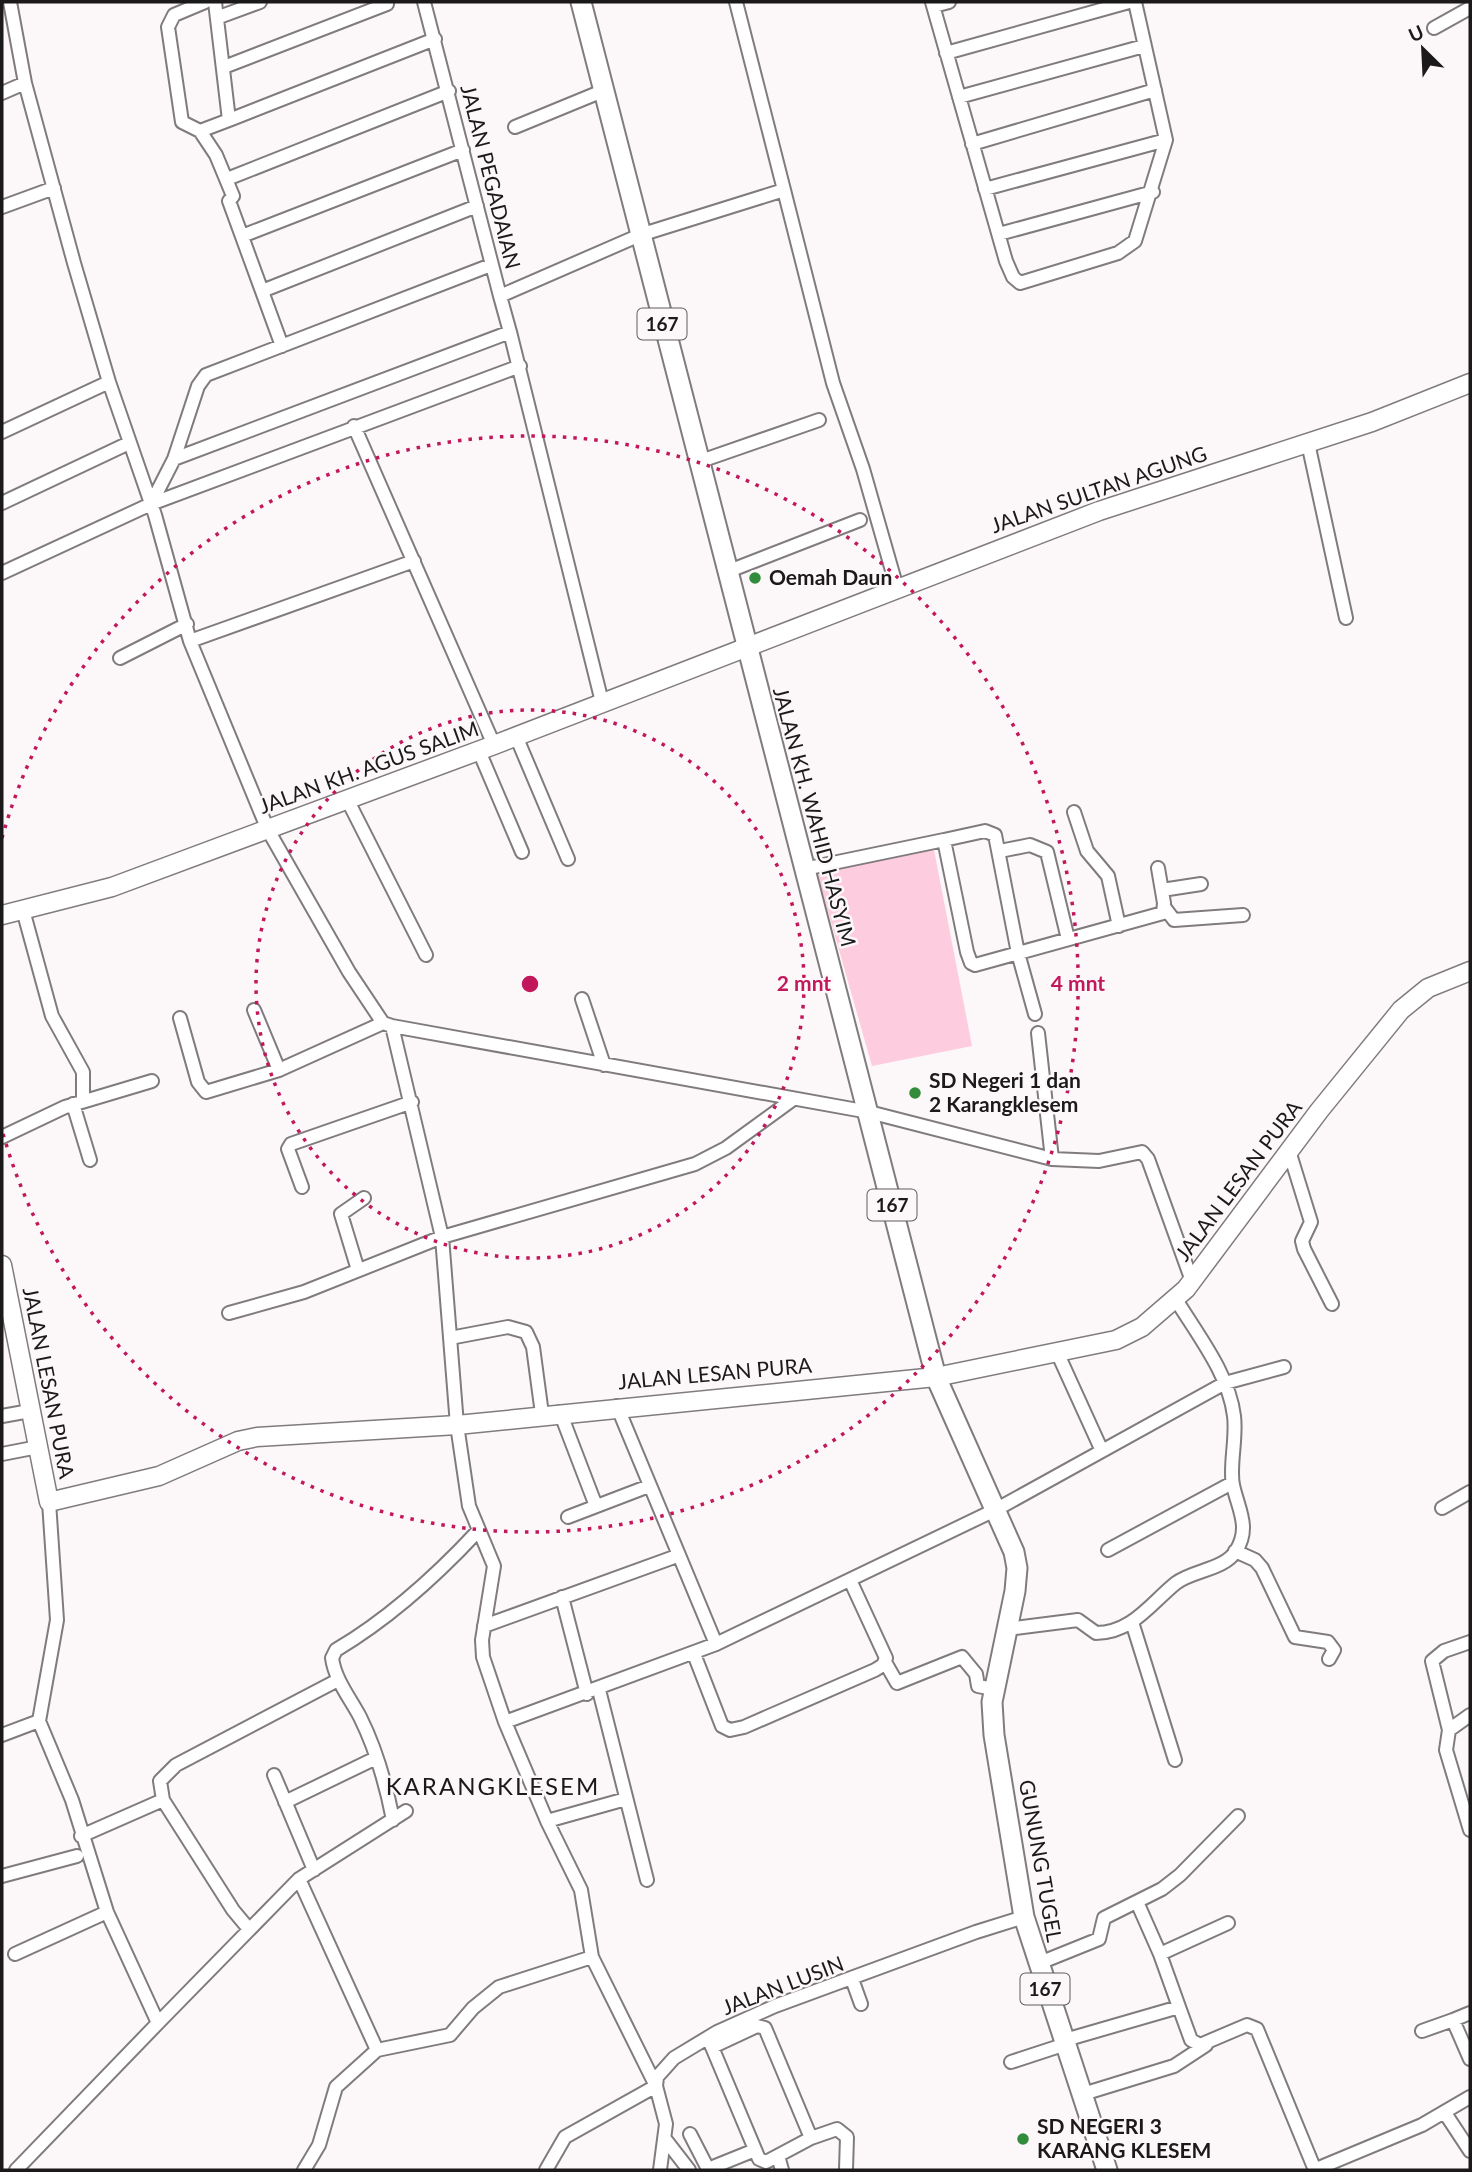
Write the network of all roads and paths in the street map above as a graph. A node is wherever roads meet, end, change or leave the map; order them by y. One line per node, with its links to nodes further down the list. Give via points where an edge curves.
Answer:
1 (10, 2): 20 (street)
2 (205, 2): 28 (street, via 174,15 168,27 182,122)
3 (215, 2): 14 (street)
4 (260, 2): 14 (street)
5 (424, 2): 16 (street, JALAN PEGADAIAN)
6 (580, 2): 21 (main road, JALAN KH. WAHID HASYIM / 167)
7 (736, 2): 35 (street)
8 (949, 2): 12 (street)
9 (1129, 2): 18 (street)
10 (1135, 2): 17 (street)
11 (387, 4): 19 (street)
12 (933, 4): 18 (street)
13 (1470, 8): 15 (street)
14 (219, 17): 19 (street)
15 (1434, 28)
16 (435, 39): 23 (street, JALAN PEGADAIAN); 26 (street)
17 (1144, 46): 22 (street); 25 (street)
18 (946, 53): 25 (street)
19 (224, 67): 26 (street)
20 (25, 83): 24 (street); 33 (street)
21 (605, 90): 27 (street); 40 (main road, JALAN KH. WAHID HASYIM / 167)
22 (1155, 90): 29 (street); 30 (street)
23 (449, 91): 31 (street, JALAN PEGADAIAN); 32 (street)
24 (2, 93)
25 (959, 97): 30 (street)
26 (229, 120): 28 (street)
27 (515, 127)
28 (200, 131): 32 (street)
29 (1166, 139): 34 (street); 36 (street)
30 (972, 144): 34 (street)
31 (463, 150): 37 (street, JALAN PEGADAIAN); 41 (street)
32 (227, 179): 41 (street, via 233,196 229,201)
33 (54, 188): 38 (street); 48 (street)
34 (985, 189): 39 (street)
35 (784, 190): 40 (street, JALAN PEGADAIAN); 63 (street, via 833,383)
36 (1153, 192): 39 (street); 39 (street, via 1131,246 1026,282 1016,282 1013,277)
37 (477, 206): 42 (street, JALAN PEGADAIAN); 43 (street)
38 (2, 207)
39 (999, 233)
40 (640, 235): 44 (street, JALAN PEGADAIAN); 56 (main road, JALAN KH. WAHID HASYIM / 167)
41 (242, 236): 43 (street)
42 (491, 265): 44 (street, JALAN PEGADAIAN); 46 (street)
43 (262, 291): 46 (street)
44 (500, 296): 45 (street)
45 (510, 332): 47 (street); 55 (street)
46 (282, 346): 55 (street, via 200,380)
47 (520, 366): 51 (street); 69 (street)
48 (108, 382): 52 (street); 53 (street)
49 (1470, 383): 54 (street, JALAN SULTAN AGUNG)
50 (819, 420): 56 (street)
51 (354, 426): 57 (street); 60 (street)
52 (2, 432)
53 (130, 443): 57 (street); 58 (street)
54 (1308, 443): 63 (street, JALAN SULTAN AGUNG, via 1132,499); 64 (street)
55 (174, 459): 57 (street)
56 (698, 462): 61 (main road, JALAN KH. WAHID HASYIM / 167)
57 (149, 499): 62 (street); 65 (street)
58 (2, 503)
59 (860, 520): 61 (street)
60 (414, 561): 66 (street); 71 (street)
61 (729, 570): 67 (main road, JALAN KH. WAHID HASYIM / 167)
62 (2, 573)
63 (897, 588): 67 (street, JALAN SULTAN AGUNG)
64 (1346, 618)
65 (187, 624): 66 (street); 68 (street)
66 (190, 640): 74 (street)
67 (746, 646): 69 (street, JALAN KH. AGUS SALIM); 80 (main road, JALAN KH. WAHID HASYIM / 167)
68 (120, 658)
69 (602, 702): 70 (street, JALAN KH. AGUS SALIM)
70 (516, 736): 71 (street, JALAN KH. AGUS SALIM); 78 (street)
71 (486, 748): 72 (street, JALAN KH. AGUS SALIM); 77 (street)
72 (348, 800): 74 (street, JALAN KH. AGUS SALIM); 90 (street)
73 (1074, 812): 87 (street, via 1083,843 1108,876)
74 (268, 830): 84 (street, JALAN KH. AGUS SALIM, via 112,887); 96 (street, via 349,972)
75 (944, 841): 76 (street, via 990,832); 80 (street); 89 (street, via 971,963 980,965)
76 (1000, 851): 88 (street, via 1030,845 1046,852); 89 (street)
77 (522, 852)
78 (568, 859)
79 (1158, 867): 82 (street)
80 (804, 869): 104 (main road, JALAN KH. WAHID HASYIM / 167)
81 (1201, 884): 82 (street)
82 (1162, 890): 83 (street)
83 (1165, 908): 86 (street, via 1174,920); 87 (street, via 1157,915)
84 (23, 910): 85 (street, JALAN KH. AGUS SALIM); 102 (street, via 51,1016 83,1072)
85 (2, 915)
86 (1243, 915)
87 (1119, 926): 88 (street)
88 (1068, 939): 89 (street)
89 (1018, 953): 94 (street)
90 (426, 955)
91 (1470, 971): 106 (street, JALAN LESAN PURA, via 1436,984 1411,1001)
92 (582, 999): 98 (street)
93 (254, 1010): 99 (street)
94 (1035, 1014)
95 (180, 1018): 99 (street, via 198,1082 206,1092)
96 (387, 1024): 98 (street); 99 (street); 103 (street)
97 (1038, 1033): 107 (street)
98 (604, 1065): 101 (street)
99 (279, 1070)
100 (152, 1081): 102 (street)
101 (792, 1100): 104 (street); 111 (street, via 726,1148 695,1164)
102 (78, 1102): 105 (street); 108 (street)
103 (412, 1102): 109 (street, via 291,1144 288,1149); 111 (street)
104 (869, 1112): 107 (street); 122 (main road, JALAN KH. WAHID HASYIM / 167)
105 (2, 1137)
106 (1290, 1154): 114 (street, JALAN LESAN PURA); 116 (street, via 1311,1222 1302,1241 1304,1249)
107 (1052, 1159): 114 (street, via 1146,1155)
108 (90, 1160)
109 (302, 1187)
110 (364, 1198): 113 (street, via 341,1214)
111 (442, 1237): 113 (street); 119 (street)
112 (2, 1265): 118 (street, JALAN LESAN PURA)
113 (358, 1270): 117 (street, via 304,1292)
114 (1192, 1281): 115 (street, JALAN LESAN PURA)
115 (1175, 1298): 120 (street, JALAN LESAN PURA, via 1126,1336); 123 (street)
116 (1332, 1304)
117 (229, 1312)
118 (8, 1329): 125 (street, JALAN LESAN PURA)
119 (450, 1338): 126 (street, via 508,1327 526,1332); 128 (street)
120 (1057, 1352): 122 (street, JALAN LESAN PURA); 130 (street)
121 (1284, 1367): 123 (street)
122 (936, 1377): 124 (street, JALAN LESAN PURA); 138 (main road, JALAN KH. WAHID HASYIM / 167)
123 (1225, 1383): 130 (street); 132 (street, via 1236,1435)
124 (617, 1406): 126 (street, JALAN LESAN PURA); 133 (street)
125 (30, 1411): 127 (street); 129 (street, JALAN LESAN PURA)
126 (551, 1413): 128 (street, JALAN LESAN PURA); 136 (street)
127 (2, 1416)
128 (457, 1425): 135 (street, JALAN LESAN PURA, via 247,1438 147,1479); 140 (street)
129 (38, 1447): 131 (street); 135 (street, JALAN LESAN PURA)
130 (1102, 1451): 138 (street)
131 (2, 1454)
132 (1232, 1483): 141 (street); 142 (street, via 1244,1523)
133 (649, 1486): 136 (street); 143 (street)
134 (1470, 1492): 137 (street)
135 (49, 1502): 158 (street, via 57,1620)
136 (596, 1506): 139 (street)
137 (1442, 1508)
138 (997, 1509): 144 (street); 148 (main road, JALAN KH. WAHID HASYIM / 167, via 1017,1569)
139 (568, 1517)
140 (477, 1532): 147 (street, via 494,1571); 154 (street, via 394,1612 336,1650 332,1658)
141 (1108, 1550)
142 (1236, 1552): 146 (street, via 1225,1562 1178,1581); 152 (street, via 1262,1568 1295,1637 1328,1642 1334,1650)
143 (677, 1556): 145 (street); 150 (street)
144 (850, 1580): 150 (street); 153 (street)
145 (562, 1597): 147 (street); 156 (street)
146 (1132, 1622): 148 (street, via 1103,1633 1078,1620); 164 (street)
147 (484, 1626): 159 (street, via 483,1657)
148 (1007, 1629): 155 (main road, JALAN KH. WAHID HASYIM / 167)
149 (1470, 1642): 160 (street, via 1444,1651 1432,1661)
150 (716, 1644): 151 (street)
151 (694, 1654): 153 (street, via 722,1726 730,1730); 156 (street)
152 (1329, 1659)
153 (885, 1662): 155 (street, via 897,1683 962,1657 976,1674 978,1686)
154 (338, 1680): 162 (street); 167 (street, via 176,1765 160,1780)
155 (993, 1689): 163 (main road, JALAN KH. WAHID HASYIM / 167)
156 (593, 1692): 159 (street); 166 (street)
157 (1470, 1716): 160 (street)
158 (39, 1721): 161 (street); 174 (street)
159 (505, 1722): 172 (street)
160 (1449, 1730): 173 (street, via 1446,1750)
161 (2, 1735)
162 (376, 1758): 168 (street); 171 (street)
163 (999, 1758): 182 (main road, GUNUNG TUGEL / 167)
164 (1175, 1760)
165 (274, 1775): 168 (street)
166 (625, 1799): 172 (street); 179 (street)
167 (163, 1800): 174 (street); 184 (street)
168 (285, 1802): 176 (street)
169 (406, 1811): 171 (street)
170 (1238, 1816): 180 (street, via 1180,1875)
171 (393, 1820): 176 (street)
172 (547, 1821): 187 (street, via 585,1902)
173 (1470, 1830)
174 (82, 1836): 181 (street)
175 (77, 1856): 177 (street)
176 (314, 1870): 178 (street)
177 (2, 1876)
178 (299, 1879): 184 (street); 199 (street)
179 (647, 1880)
180 (1137, 1902): 186 (street); 188 (street, via 1104,1918 1098,1939)
181 (107, 1912): 185 (street); 194 (street)
182 (1024, 1917): 188 (main road, GUNUNG TUGEL / 167); 189 (street, JALAN LUSIN)
183 (1228, 1923): 186 (street)
184 (248, 1928): 194 (street)
185 (15, 1954)
186 (1160, 1954): 191 (street)
187 (592, 1957): 199 (street, via 499,1987 450,2035); 202 (street)
188 (1037, 1964): 197 (main road, GUNUNG TUGEL / 167)
189 (852, 1979): 190 (street); 196 (street, JALAN LUSIN, via 775,2006)
190 (861, 2004)
191 (1179, 2007): 197 (street); 198 (street, via 1191,2039)
192 (1470, 2013): 193 (street)
193 (1453, 2020): 195 (street); 200 (street)
194 (158, 2023): 213 (street)
195 (1422, 2031)
196 (710, 2042): 202 (street, JALAN LUSIN, via 666,2065 659,2071); 207 (street, via 757,2026 765,2028); 209 (street)
197 (1065, 2042): 201 (street); 203 (main road, GUNUNG TUGEL / 167)
198 (1206, 2045): 203 (street, via 1174,2066); 220 (street, via 1247,2025 1257,2029)
199 (377, 2050): 214 (street, via 336,2087 318,2145)
200 (1470, 2059)
201 (1012, 2062)
202 (656, 2086): 208 (street, via 666,2116); 215 (street, via 578,2127 565,2137)
203 (1083, 2094): 219 (main road, GUNUNG TUGEL / 167)
204 (1470, 2097): 205 (street)
205 (1446, 2113): 210 (street); 220 (street)
206 (690, 2134): 209 (street, via 708,2169)
207 (811, 2138): 211 (street); 212 (street, via 837,2129 843,2132 847,2137)
208 (665, 2139): 216 (street); 217 (street)
209 (755, 2150): 211 (street, via 766,2162)
210 (1470, 2151)
211 (778, 2156): 218 (street)
212 (846, 2169)
213 (16, 2170)
214 (304, 2170)
215 (546, 2170)
216 (660, 2170)
217 (689, 2170)
218 (782, 2170)
219 (1107, 2170)
220 (1315, 2170)

